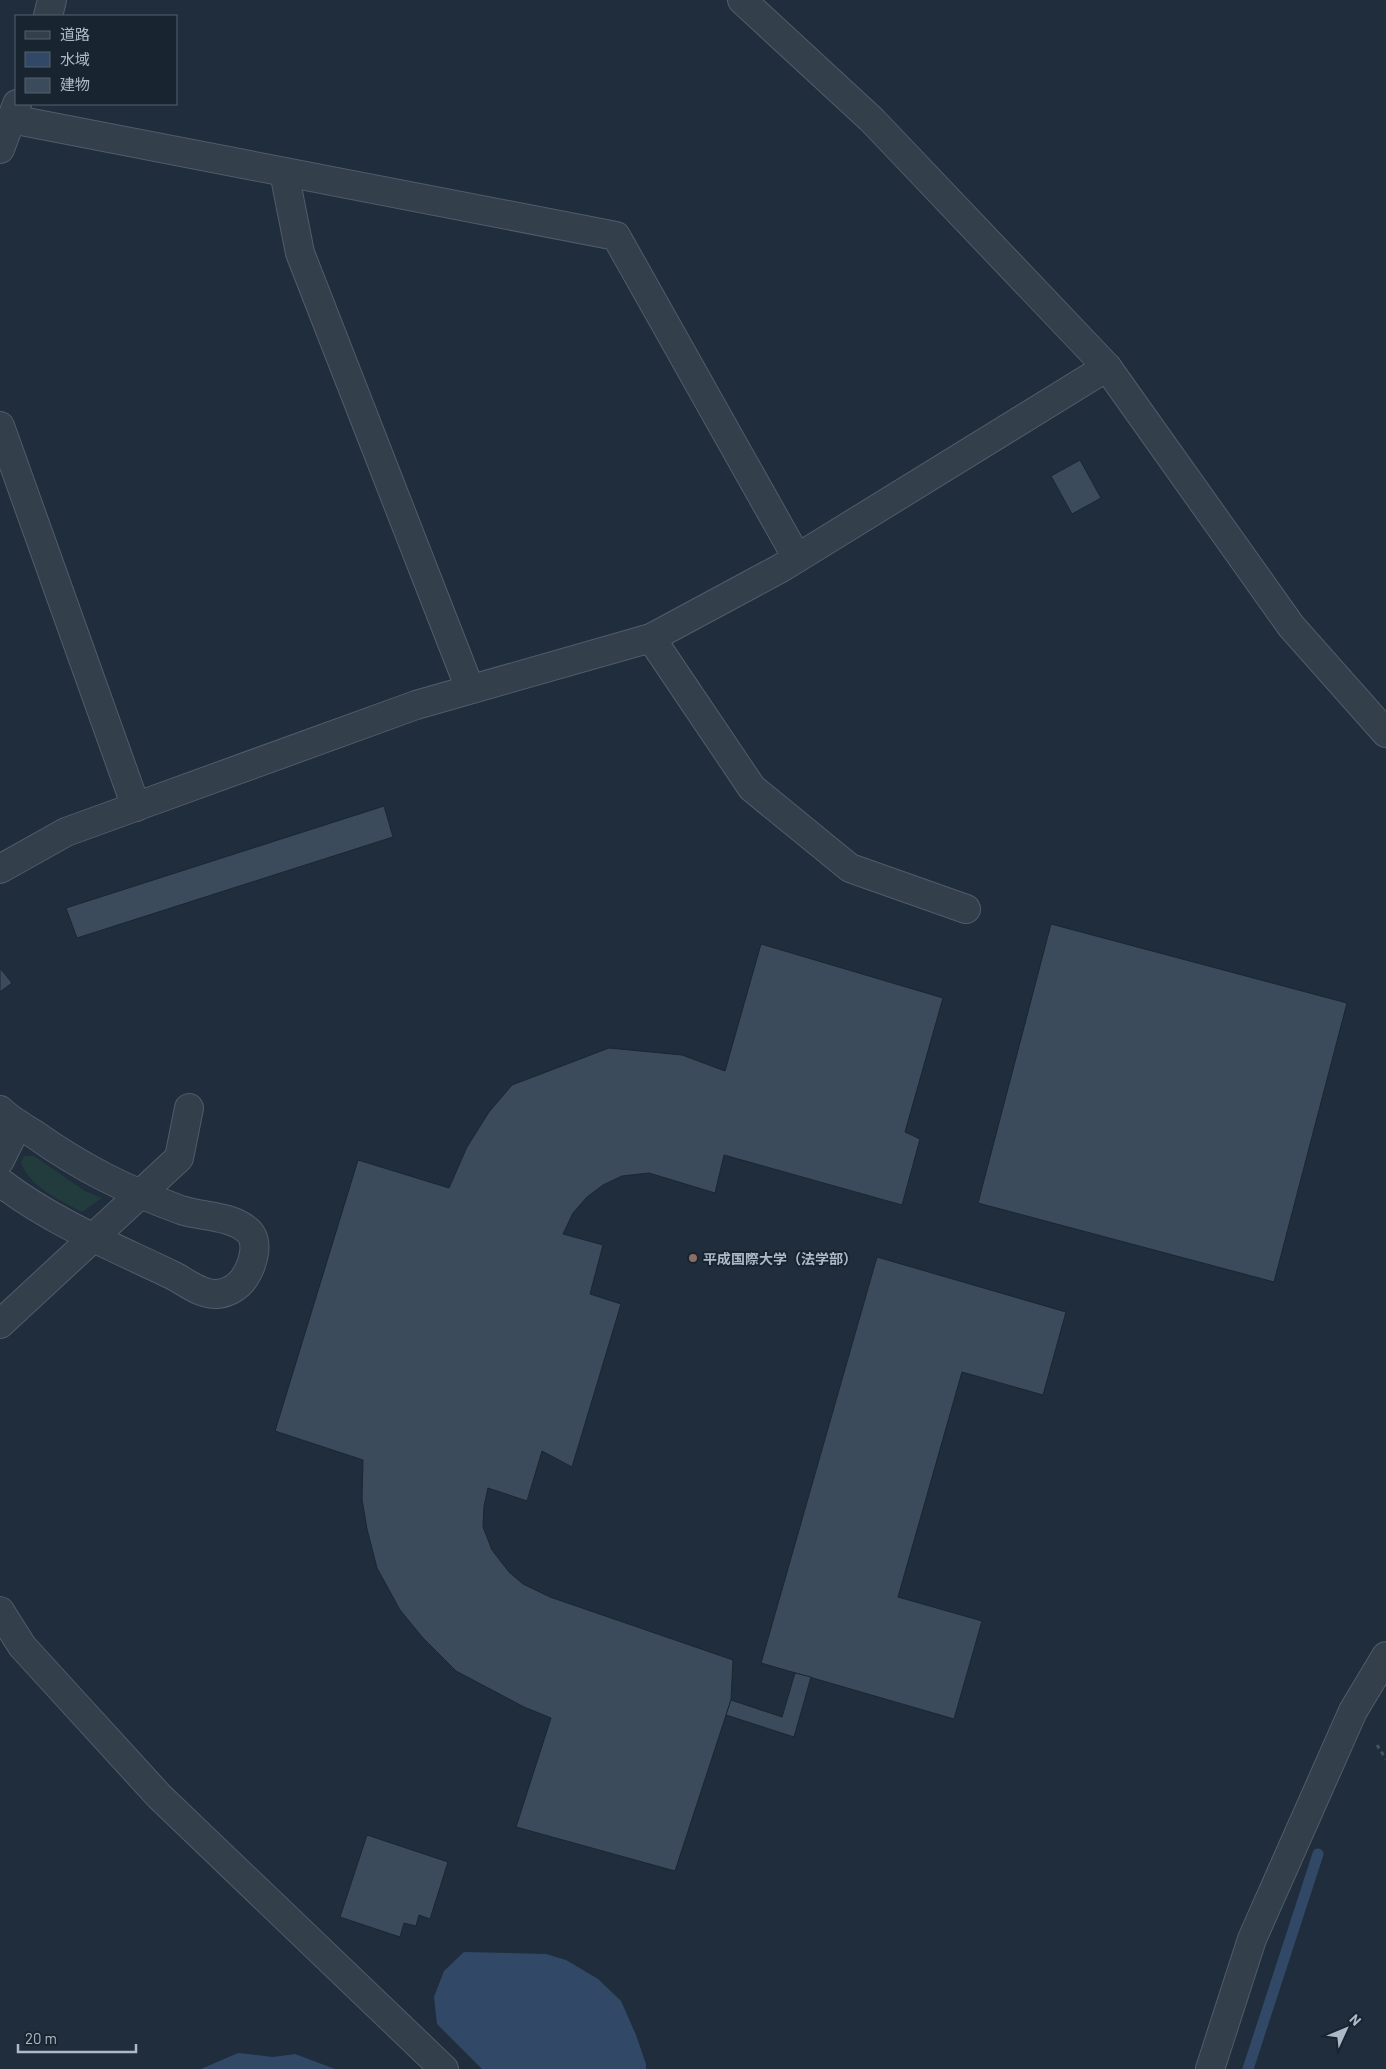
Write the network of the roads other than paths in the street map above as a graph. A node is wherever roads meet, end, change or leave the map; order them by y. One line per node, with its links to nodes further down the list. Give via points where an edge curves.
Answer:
1 (52, 0): 3 (street)
2 (742, 0): 7 (street, via 872,120)
3 (48, 15)
4 (14, 112): 5 (street); 6 (street)
5 (0, 148)
6 (284, 172): 9 (street, via 616,236); 11 (street, via 300,253)
7 (1106, 367): 9 (street); 12 (street, via 1291,626)
8 (0, 426): 13 (street)
9 (797, 558): 10 (street)
10 (651, 638): 11 (street); 15 (street, via 752,788 850,868)
11 (470, 689): 13 (street, via 416,705)
12 (1386, 732)
13 (136, 807): 14 (street, via 66,832)
14 (0, 869)
15 (966, 909)
16 (189, 1108): 20 (street, via 179,1158)
17 (9, 1117): 18 (street); 20 (street, via 68,1158)
18 (0, 1160)
19 (0, 1182): 21 (street)
20 (140, 1195): 21 (street); 21 (street, via 184,1211 233,1222 248,1230 254,1242 254,1261 244,1279 232,1290 217,1294 199,1290)
21 (93, 1237): 22 (street)
22 (0, 1324)
23 (0, 1611): 25 (street, via 22,1646 159,1796)
24 (1386, 1656): 26 (street, via 1353,1711 1252,1939)
25 (444, 2069)
26 (1210, 2069)

